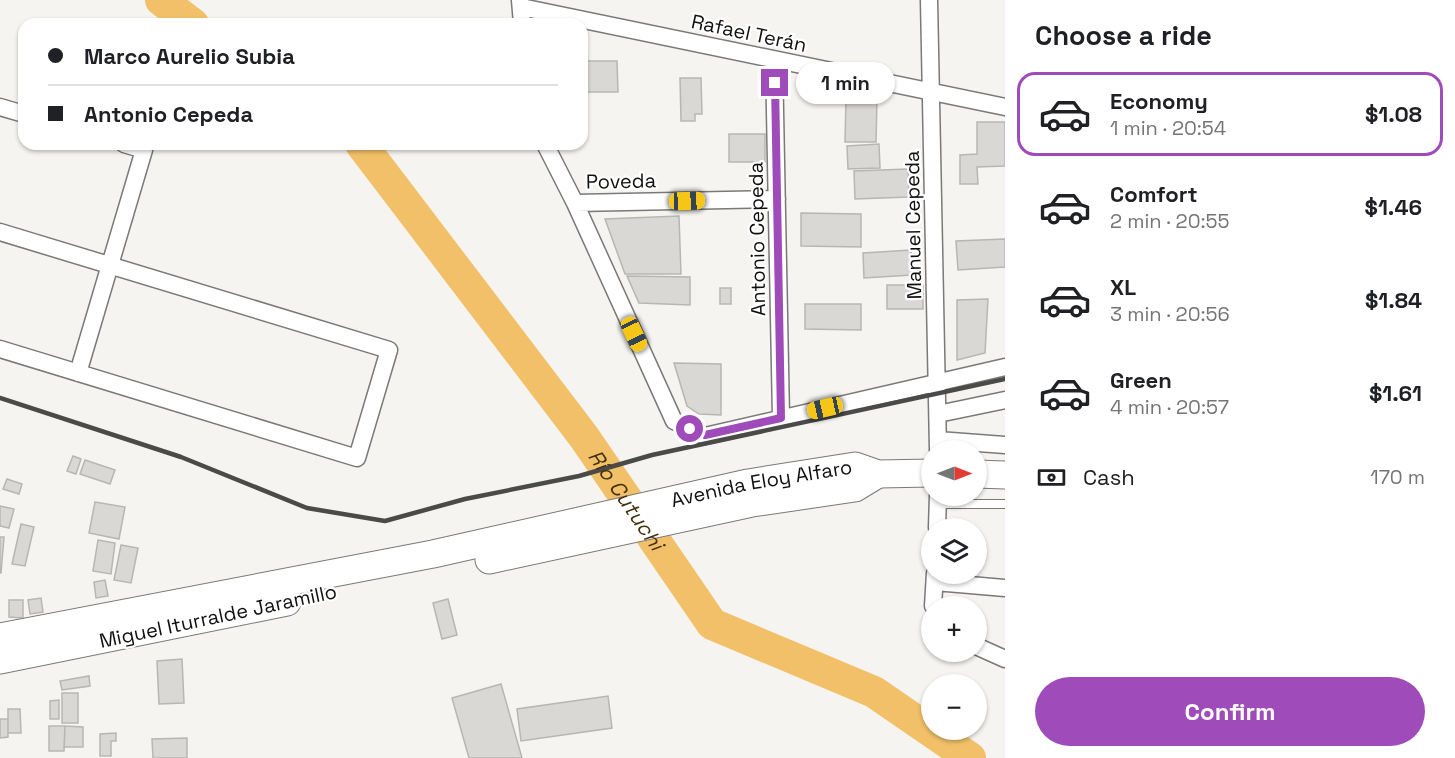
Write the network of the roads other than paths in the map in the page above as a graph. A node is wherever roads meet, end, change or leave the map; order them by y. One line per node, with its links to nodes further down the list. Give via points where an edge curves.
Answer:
1 (929, 0): 6 (street, Manuel Cepeda)
2 (521, 10): 3 (street, Rafael Terán)
3 (561, 18)
4 (588, 23): 5 (street, Rafael Terán)
5 (774, 60): 6 (street, Rafael Terán); 12 (street, Antonio Cepeda)
6 (931, 92): 8 (street, Rafael Terán); 19 (street, Manuel Cepeda)
7 (0, 106): 9 (street)
8 (1005, 107)
9 (18, 112)
10 (144, 150): 15 (street)
11 (547, 150): 13 (street)
12 (777, 199): 13 (street, Poveda); 22 (street, Antonio Cepeda)
13 (574, 203): 22 (street, via 674,422 705,435)
14 (0, 232): 15 (street)
15 (110, 266): 18 (street); 18 (street, via 389,350 357,458)
16 (0, 349): 18 (street)
17 (1005, 367): 19 (street)
18 (78, 373)
19 (937, 382): 21 (street, Manuel Cepeda); 22 (street)
20 (1005, 400): 21 (street)
21 (938, 414): 23 (street, Manuel Cepeda)
22 (781, 418)
23 (938, 440)
24 (987, 445): 25 (street)
25 (1005, 445)
26 (921, 473): 31 (main road, Avenida Eloy Alfaro, via 878,474 855,466)
27 (987, 474): 28 (main road)
28 (1005, 475)
29 (987, 503): 30 (lane)
30 (1005, 504)
31 (435, 563): 34 (main road, Miguel Iturralde Jaramillo); 37 (main road, Miguel Iturralde Jaramillo)
32 (977, 584): 33 (street)
33 (1005, 588)
34 (0, 637)
35 (987, 651): 36 (street)
36 (1005, 659)
37 (0, 660)

